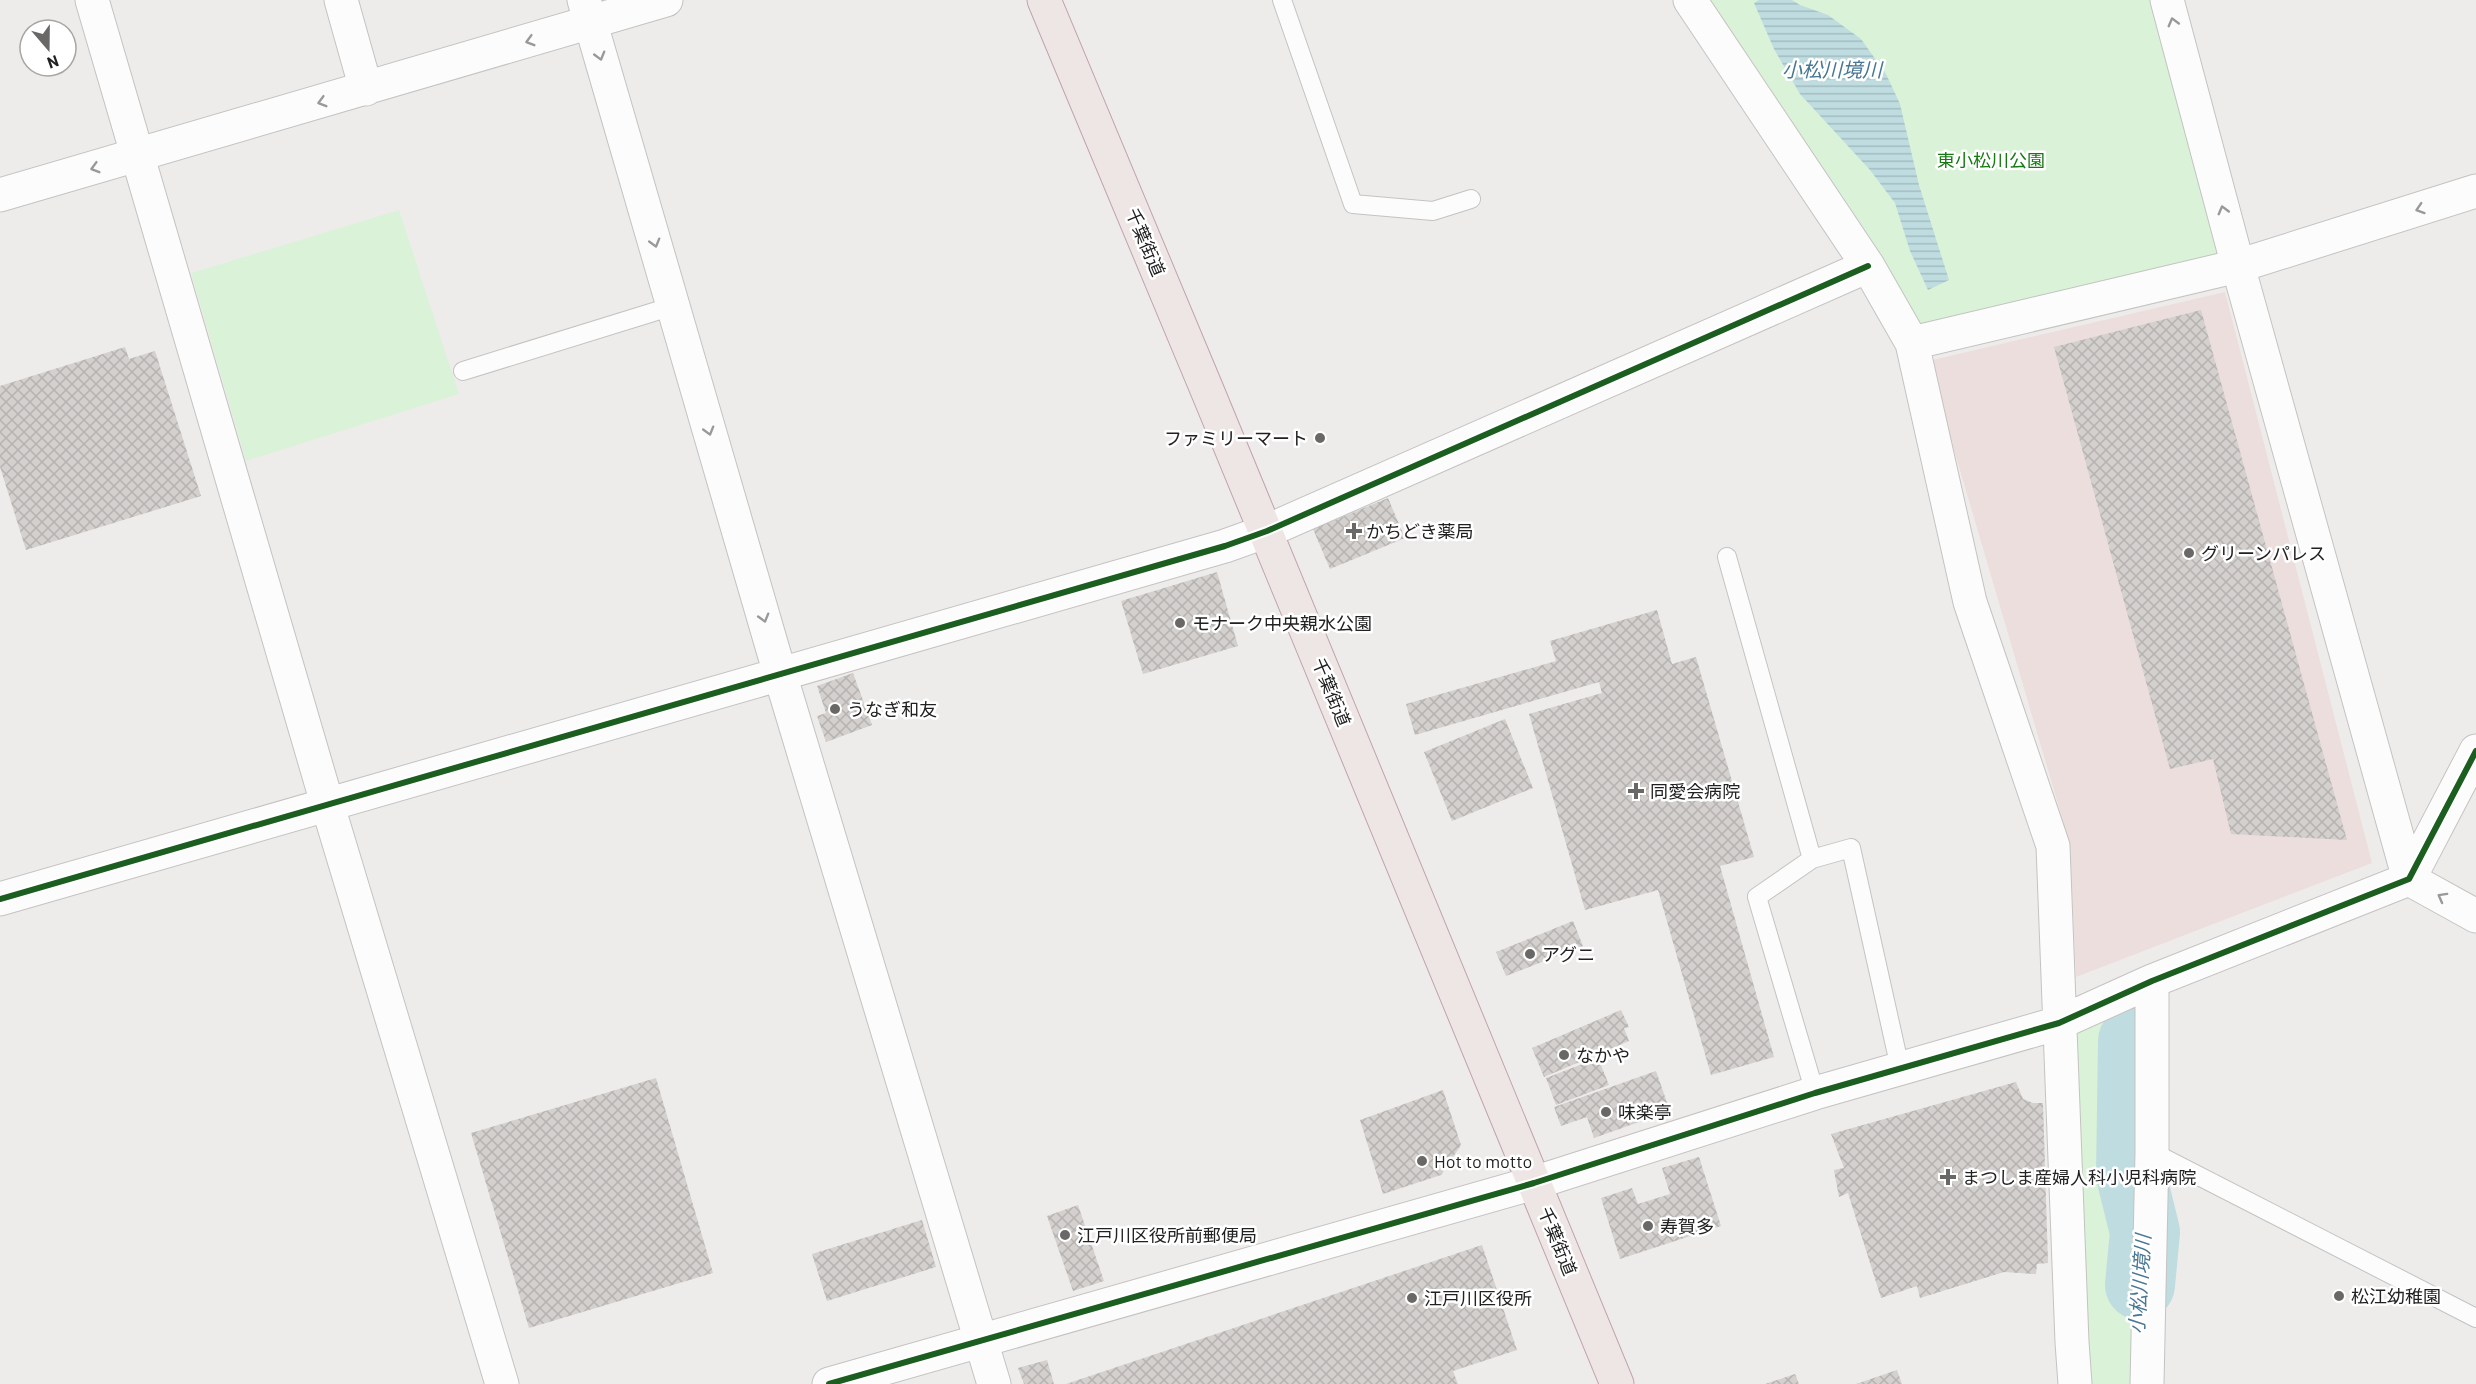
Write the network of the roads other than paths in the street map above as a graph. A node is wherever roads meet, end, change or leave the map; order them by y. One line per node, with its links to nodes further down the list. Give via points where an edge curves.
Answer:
1 (92, 0): 10 (street)
2 (341, 0): 9 (street)
3 (666, 0): 8 (street)
4 (1044, 0): 19 (highway, 千葉街道)
5 (1282, 0): 13 (lane, via 1353,204 1433,211)
6 (1690, 0): 14 (street)
7 (2167, 0): 15 (street, one-way to 7)
8 (587, 12): 9 (street, one-way to 9); 16 (street, one-way to 16)
9 (366, 89): 10 (street, one-way to 10)
10 (137, 156): 12 (street, one-way to 12); 23 (street)
11 (2476, 191): 15 (street, one-way to 15)
12 (0, 195)
13 (1471, 199)
14 (1868, 266): 17 (street); 19 (street)
15 (2238, 267): 17 (street); 25 (street)
16 (673, 306): 18 (lane); 21 (street, one-way to 21)
17 (1912, 343): 29 (street, via 1970,602 2053,846)
18 (463, 371)
19 (1267, 531): 21 (street); 33 (highway, 千葉街道)
20 (1727, 557): 24 (lane)
21 (780, 674): 23 (street); 35 (street)
22 (2476, 751): 25 (street)
23 (327, 803): 26 (street); 36 (street)
24 (1812, 859): 30 (lane, via 1851,848); 31 (lane, via 1757,897)
25 (2409, 879): 27 (street, one-way to 25); 28 (street)
26 (0, 899)
27 (2476, 916)
28 (2152, 981): 29 (street); 32 (street)
29 (2059, 1023): 30 (street); 40 (street)
30 (1900, 1068): 31 (street)
31 (1815, 1093): 33 (street)
32 (2152, 1152): 34 (lane); 41 (street)
33 (1534, 1183): 35 (street); 39 (highway, 千葉街道)
34 (2476, 1318)
35 (981, 1339): 37 (street); 38 (street)
36 (501, 1384)
37 (829, 1384)
38 (994, 1384)
39 (1617, 1384)
40 (2075, 1384)
41 (2147, 1384)

